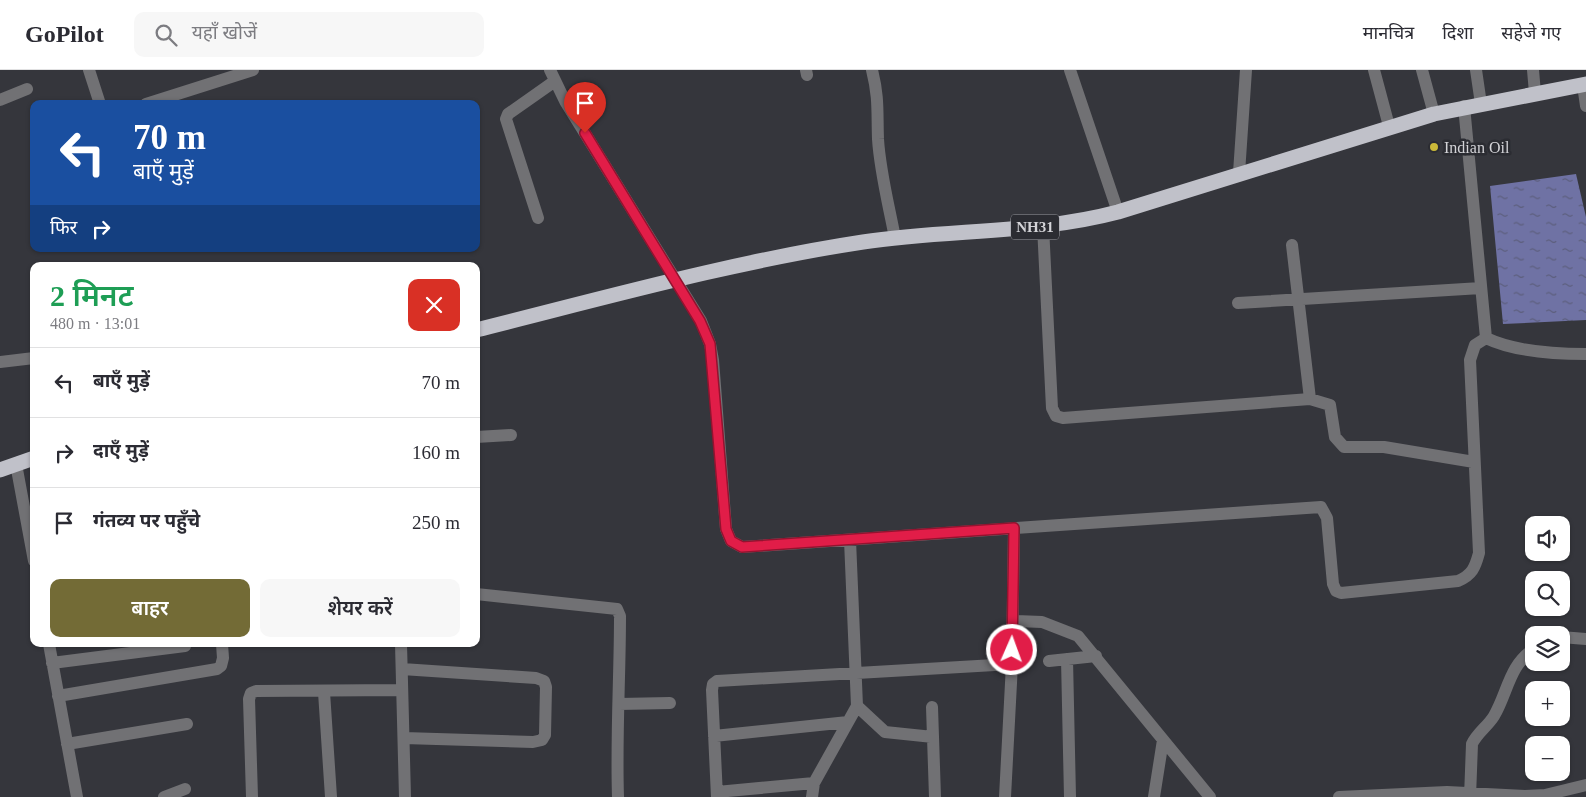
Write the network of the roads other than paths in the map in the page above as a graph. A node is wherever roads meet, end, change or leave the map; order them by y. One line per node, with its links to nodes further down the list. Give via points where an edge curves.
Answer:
1 (89, 70): 15 (street)
2 (253, 70): 16 (street)
3 (872, 70): 26 (street, via 878,97 878,138)
4 (1070, 70): 23 (street)
5 (1246, 70): 22 (street)
6 (1374, 70): 21 (street)
7 (1422, 70): 20 (street)
8 (1476, 70): 17 (street)
9 (1533, 70): 13 (street)
10 (552, 75): 24 (street, via 506,119); 28 (street)
11 (1585, 85): 13 (highway, NH31); 19 (street)
12 (27, 89): 14 (street)
13 (1535, 93): 17 (highway, NH31)
14 (0, 100)
15 (99, 100)
16 (159, 100)
17 (1480, 104): 18 (highway, NH31)
18 (1464, 106): 20 (highway, NH31); 29 (street)
19 (1586, 106)
20 (1434, 114): 21 (highway, NH31)
21 (1389, 126): 22 (highway, NH31)
22 (1239, 173): 23 (highway, NH31)
23 (1118, 212): 25 (highway, NH31)
24 (538, 218)
25 (1044, 226): 26 (highway, NH31); 37 (street, via 1052,408 1056,416)
26 (895, 238): 28 (highway, NH31, via 782,256)
27 (1292, 245): 30 (street)
28 (675, 280): 32 (highway, NH31); 46 (street, via 710,344 726,529 731,541 742,547)
29 (1482, 288): 30 (street); 33 (street)
30 (1298, 299): 31 (street); 37 (street)
31 (1238, 303)
32 (480, 329)
33 (1486, 338): 34 (street, via 1496,343 1564,354); 41 (street, via 1475,345 1470,360)
34 (1586, 354)
35 (30, 358): 36 (street)
36 (0, 362)
37 (1310, 399): 41 (street, via 1330,405 1335,437 1344,447 1384,448)
38 (511, 435): 39 (street)
39 (480, 437)
40 (30, 459): 42 (highway)
41 (1474, 462): 44 (street, via 1479,553 1475,568 1458,581 1341,593 1333,584 1327,518 1321,507)
42 (16, 464): 43 (highway); 45 (street)
43 (0, 470)
44 (1014, 528): 46 (street); 48 (street)
45 (30, 539)
46 (850, 540): 62 (street)
47 (480, 594): 67 (street, via 617,609 620,616)
48 (1013, 621): 55 (street, via 1042,622 1064,629 1078,636); 60 (street)
49 (1570, 638): 50 (street)
50 (1586, 639)
51 (49, 647): 59 (street)
52 (178, 647): 59 (street)
53 (222, 647): 65 (street, via 222,666 217,669)
54 (401, 647): 61 (street)
55 (1096, 656): 57 (street); 75 (street)
56 (1525, 656): 81 (street, via 1515,667 1494,715 1472,744)
57 (1067, 659): 58 (street); 91 (street)
58 (1050, 662)
59 (52, 663): 65 (street)
60 (1012, 664): 62 (street); 90 (street)
61 (402, 669): 63 (street); 74 (street, via 536,678 544,681 546,687 545,735 542,740)
62 (854, 674): 68 (street); 72 (street, via 717,681 712,690)
63 (402, 690): 64 (street); 74 (street)
64 (324, 692): 84 (street, via 256,691 249,695); 85 (street)
65 (58, 696): 76 (street)
66 (670, 702): 67 (street)
67 (620, 704): 87 (street, via 616,733)
68 (857, 706): 70 (street); 73 (street, via 886,732)
69 (932, 707): 73 (street)
70 (848, 722): 72 (street); 77 (street)
71 (187, 724): 76 (street)
72 (714, 736): 80 (street)
73 (933, 737): 89 (street)
74 (404, 738): 86 (street)
75 (1163, 740): 92 (street); 93 (street)
76 (67, 744): 82 (street)
77 (814, 783): 80 (street); 88 (street)
78 (1586, 785): 81 (street, via 1545,795)
79 (185, 790): 83 (street)
80 (717, 794)
81 (1470, 796): 94 (street, via 1447,792)
82 (77, 797)
83 (164, 797)
84 (252, 797)
85 (331, 797)
86 (405, 797)
87 (618, 797)
88 (812, 797)
89 (934, 797)
90 (1005, 797)
91 (1070, 797)
92 (1154, 797)
93 (1210, 797)
94 (1338, 797)

